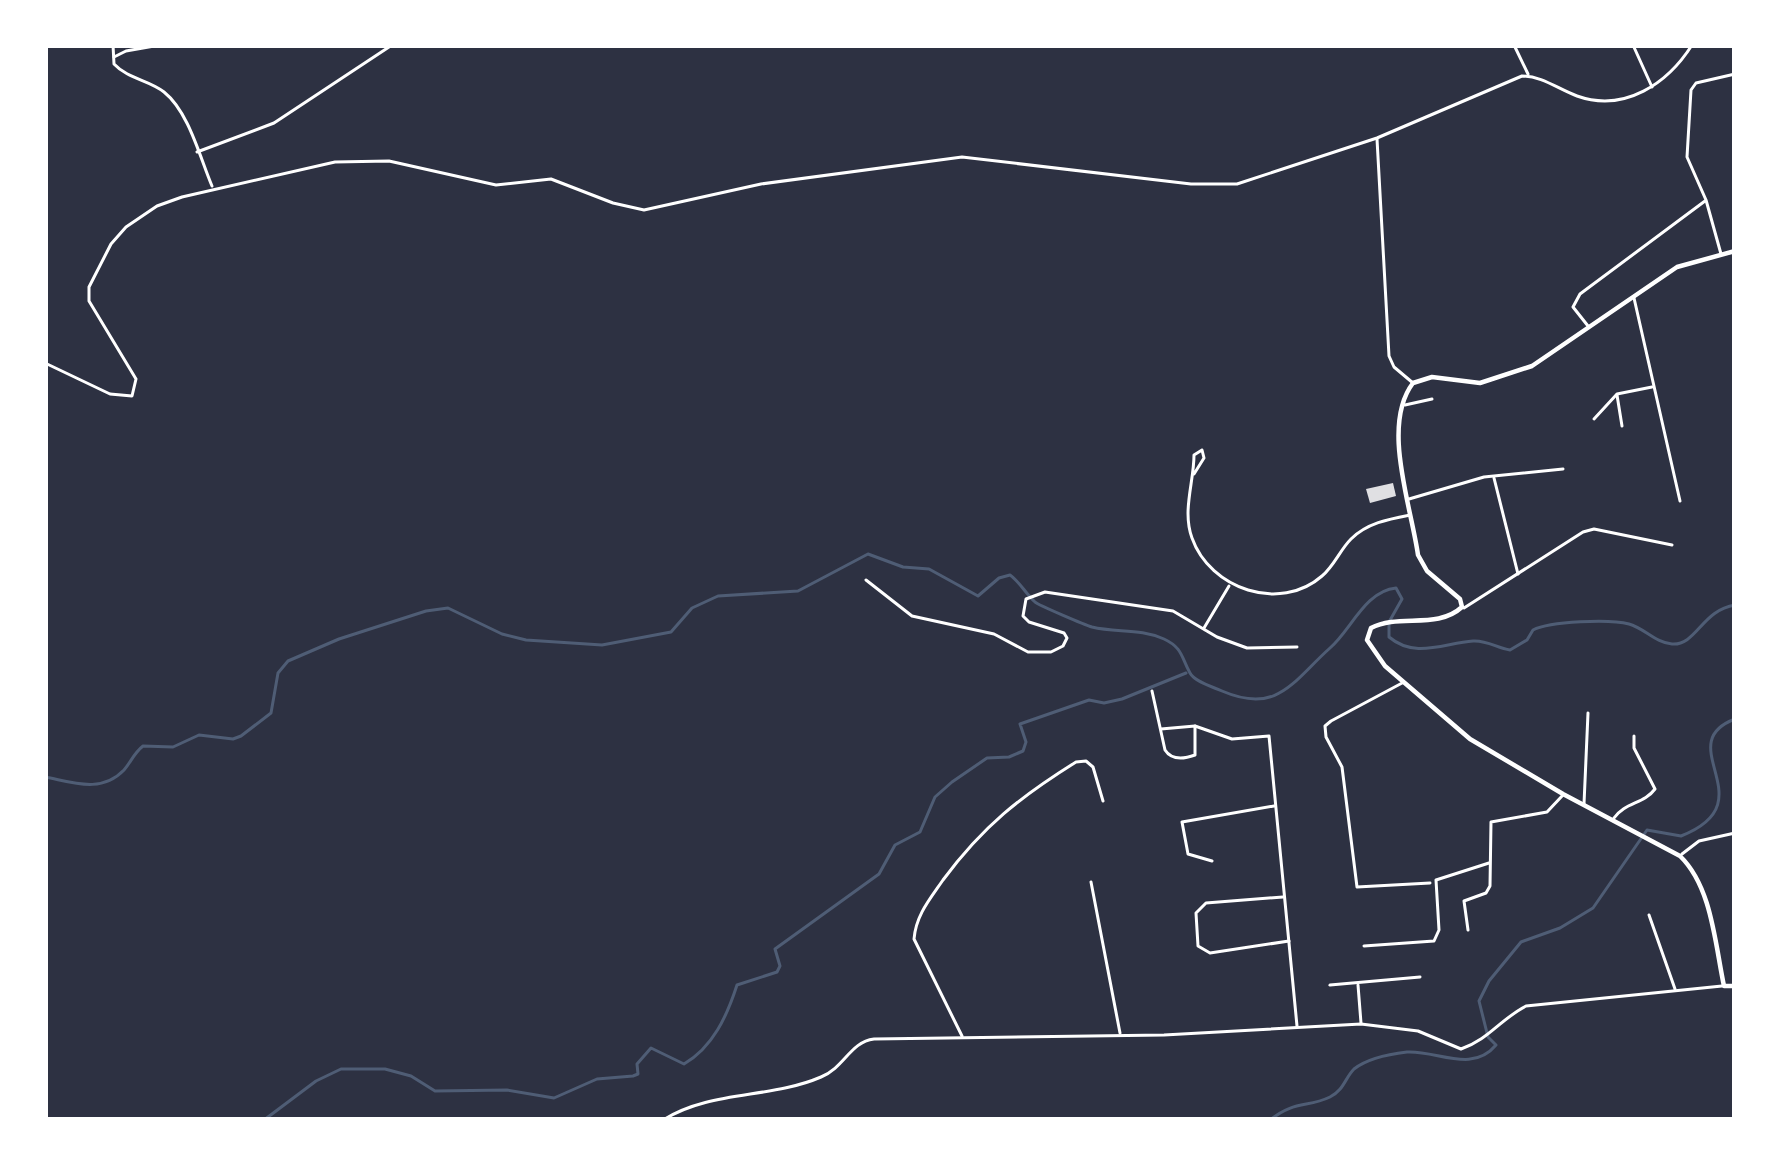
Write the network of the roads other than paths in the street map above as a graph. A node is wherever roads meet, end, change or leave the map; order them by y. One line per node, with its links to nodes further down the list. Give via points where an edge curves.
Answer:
1 (113, 45): 7 (street)
2 (160, 45): 7 (street)
3 (392, 45): 12 (street, via 274,122)
4 (1514, 45): 9 (street)
5 (1633, 45): 10 (street)
6 (1692, 45): 10 (street)
7 (112, 58): 12 (street, via 122,73 165,93)
8 (1735, 74): 14 (street, via 1691,90 1687,157)
9 (1529, 75): 10 (street, via 1598,100); 11 (street)
10 (1652, 88)
11 (1377, 137): 13 (street, via 1213,185 962,157 760,184 644,210 551,179 496,185 389,161 335,162); 20 (street, via 1389,356)
12 (197, 152): 13 (street)
13 (214, 189): 19 (street, via 157,206 126,227 89,286 93,311 136,380 132,396)
14 (1706, 200): 16 (street); 18 (street, via 1580,294 1574,307)
15 (1735, 251): 16 (main road)
16 (1721, 254): 17 (main road, via 1677,267)
17 (1634, 296): 18 (main road); 21 (street)
18 (1589, 328): 20 (main road, via 1532,367 1492,381)
19 (45, 363)
20 (1413, 383): 24 (main road)
21 (1654, 386): 22 (street); 31 (street)
22 (1617, 394): 25 (street); 26 (street)
23 (1432, 399): 24 (street)
24 (1400, 406): 30 (main road)
25 (1594, 419)
26 (1622, 426)
27 (1562, 469): 29 (street)
28 (1194, 475): 36 (street, via 1192,539)
29 (1494, 476): 30 (street); 34 (street)
30 (1409, 499): 32 (main road)
31 (1680, 501)
32 (1412, 515): 36 (street, via 1367,527 1321,578 1296,591); 37 (main road, via 1421,563 1460,599)
33 (1672, 545): 34 (street, via 1594,530)
34 (1518, 574): 37 (street)
35 (866, 580): 38 (street, via 912,616 994,634 1034,653 1052,652 1067,638 1023,616 1024,602 1036,593 1182,614)
36 (1230, 585): 38 (street)
37 (1457, 613): 40 (main road, via 1371,628 1368,645)
38 (1204, 628): 39 (street, via 1247,648)
39 (1298, 647)
40 (1405, 681): 46 (main road, via 1470,739); 56 (street, via 1325,726 1326,737 1342,766 1357,887)
41 (1152, 691): 44 (street)
42 (1588, 712): 48 (street)
43 (1195, 726): 44 (street); 44 (street, via 1197,753 1177,758 1165,750); 49 (street, via 1232,739 1269,736)
44 (1161, 729)
45 (1634, 736): 50 (street, via 1655,789)
46 (1563, 794): 48 (main road); 54 (street, via 1551,810 1492,821)
47 (1103, 801): 71 (street, via 1093,767 1076,762 1021,796 974,839 927,903 914,939)
48 (1584, 804): 50 (main road)
49 (1276, 806): 53 (street, via 1182,822 1188,854); 57 (street)
50 (1613, 820): 52 (main road)
51 (1735, 833): 52 (street, via 1700,841)
52 (1680, 856): 65 (main road, via 1702,890)
53 (1212, 861)
54 (1490, 863): 59 (street, via 1488,890 1463,901); 61 (street, via 1436,880 1434,941)
55 (1090, 882): 70 (street)
56 (1430, 883)
57 (1285, 897): 60 (street); 60 (street, via 1206,903 1196,913 1198,946 1210,953)
58 (1649, 915): 67 (street)
59 (1468, 930)
60 (1289, 940): 69 (street)
61 (1364, 946)
62 (1420, 977): 63 (street)
63 (1358, 983): 64 (street); 68 (street)
64 (1330, 985)
65 (1724, 986): 66 (main road); 67 (street)
66 (1735, 986)
67 (1676, 991): 68 (street, via 1526,1006 1461,1049 1418,1031)
68 (1361, 1024): 69 (street)
69 (1297, 1028): 70 (street)
70 (1121, 1036): 71 (street)
71 (962, 1037): 72 (street, via 863,1040 841,1067 811,1081 712,1100)
72 (663, 1120)

